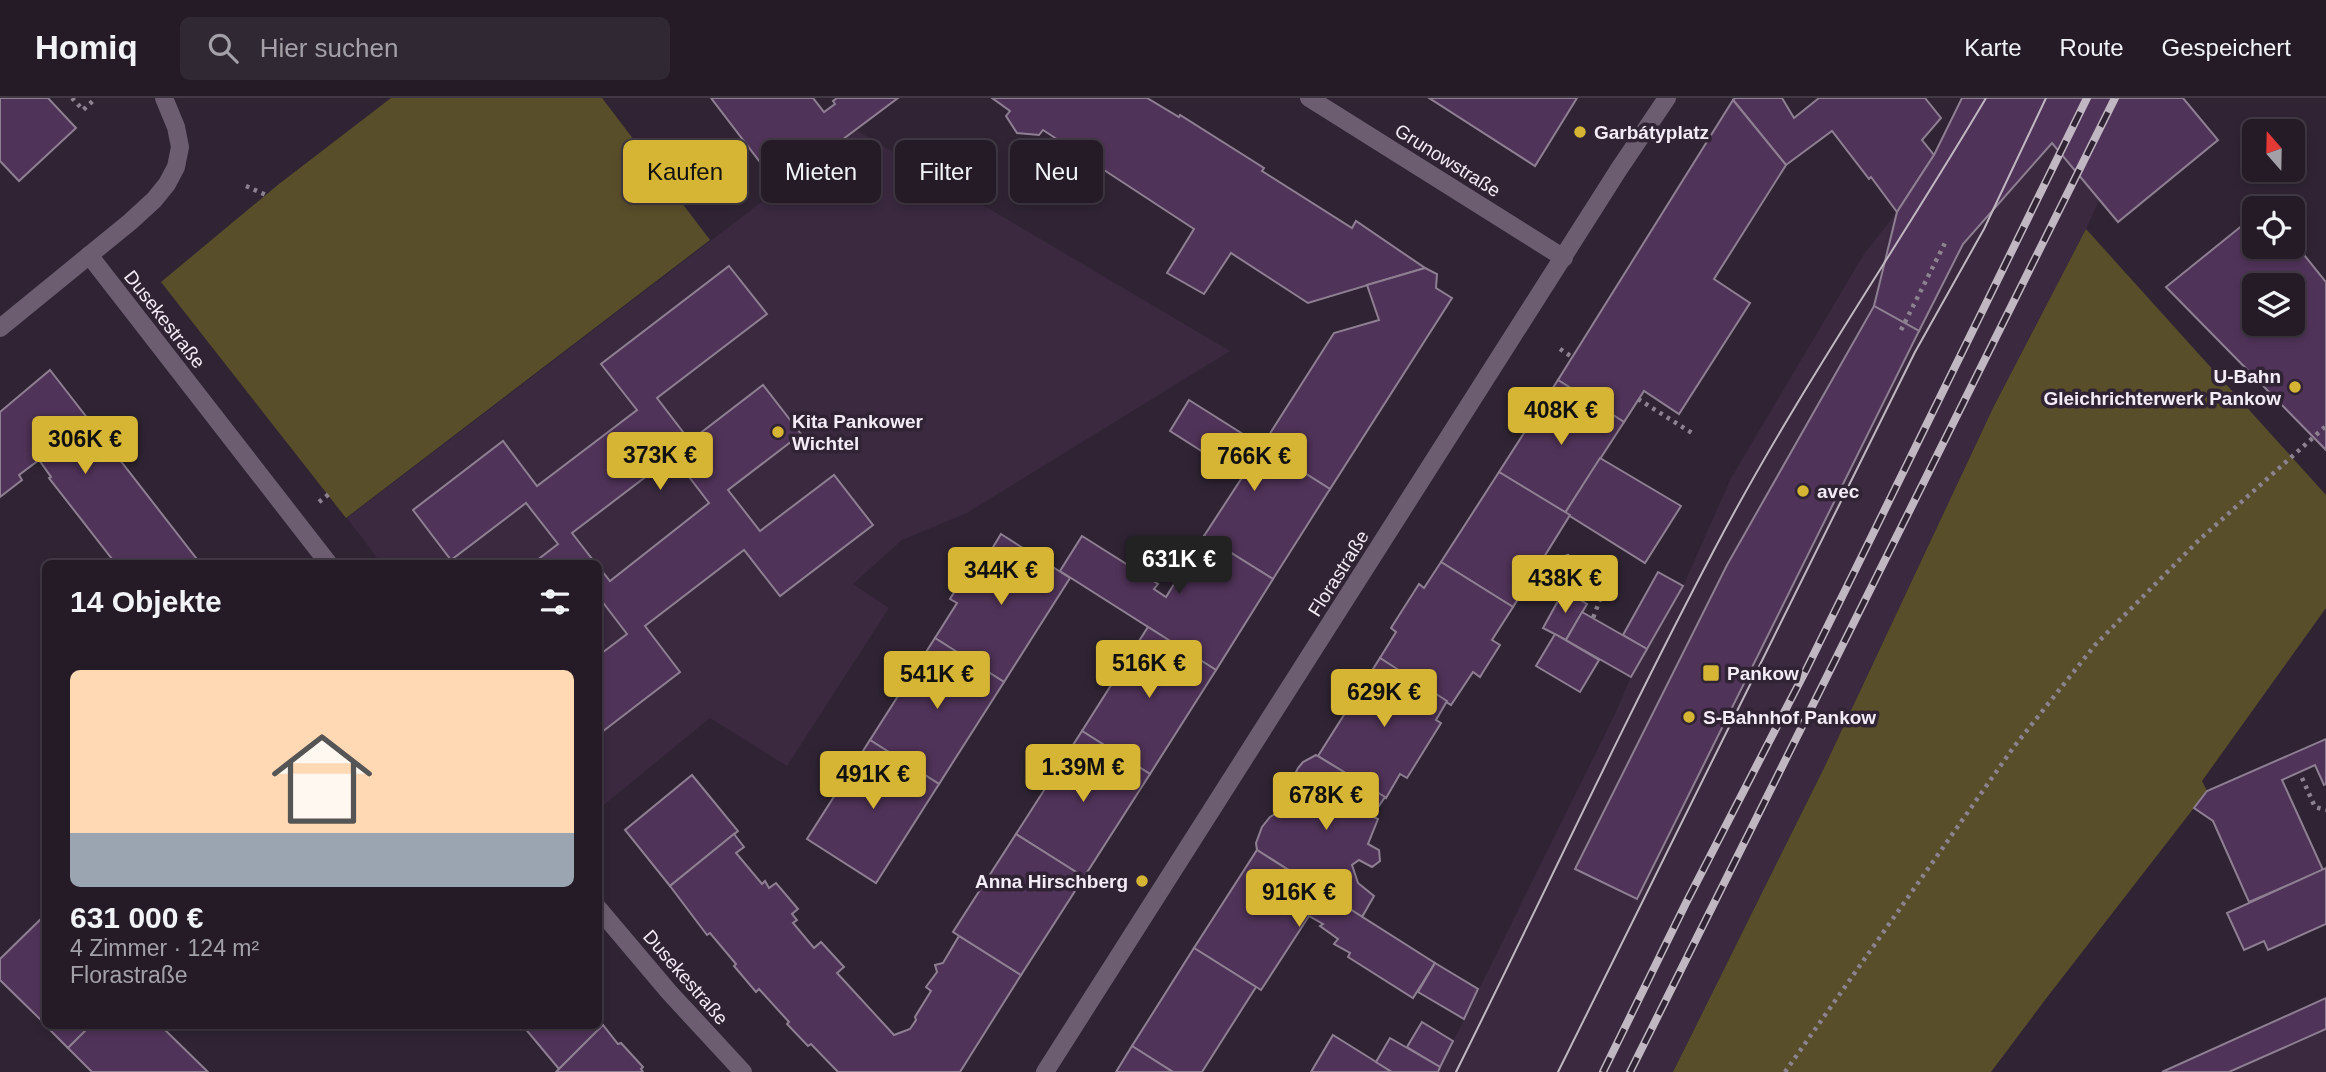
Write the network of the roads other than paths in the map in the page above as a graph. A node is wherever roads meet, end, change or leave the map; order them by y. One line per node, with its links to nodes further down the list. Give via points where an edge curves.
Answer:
1 (163, 98): 4 (street, via 180,147 176,167 154,200)
2 (1309, 98): 5 (street, Grunowstraße)
3 (1667, 98): 5 (street, Florastraße)
4 (89, 255): 6 (street); 7 (street, Dusekestraße)
5 (1564, 258): 10 (street, Florastraße)
6 (0, 328)
7 (326, 560)
8 (602, 913): 9 (street, Dusekestraße)
9 (743, 1072)
10 (1045, 1072)

